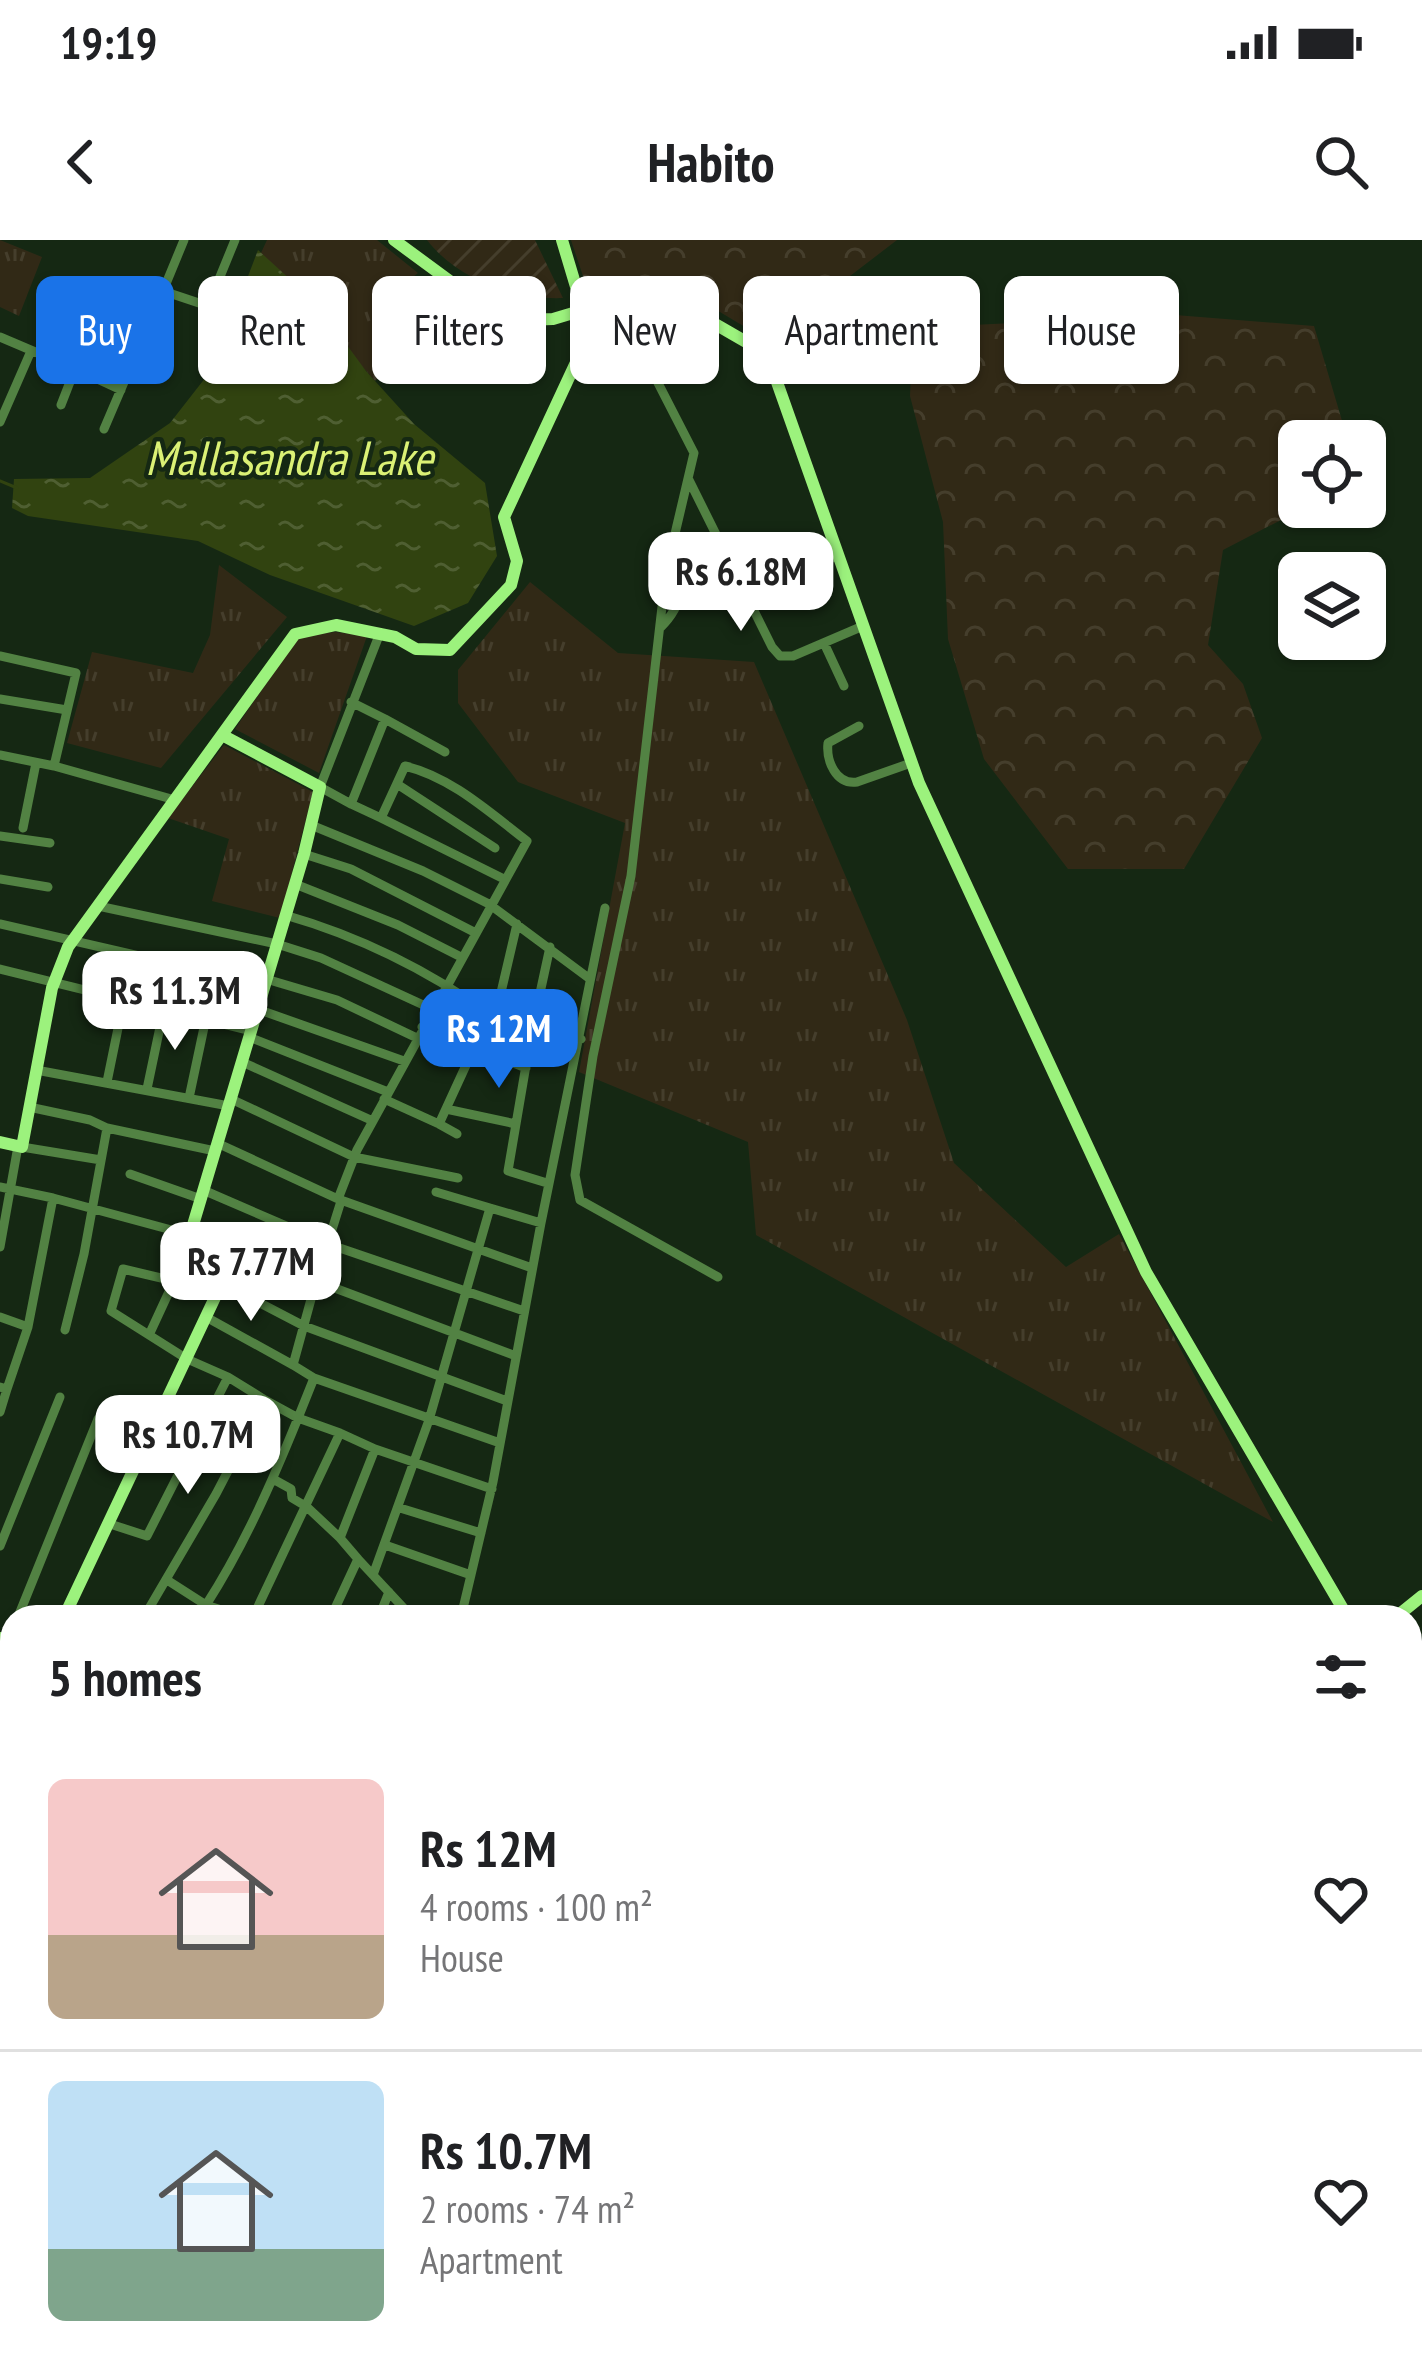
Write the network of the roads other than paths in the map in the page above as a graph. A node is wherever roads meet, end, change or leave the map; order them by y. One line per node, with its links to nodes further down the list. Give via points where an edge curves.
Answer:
1 (184, 240): 5 (street)
2 (235, 240): 7 (street, via 208,305)
3 (394, 240): 8 (street, via 477,301 524,320)
4 (562, 240): 6 (street)
5 (169, 276)
6 (573, 276)
7 (174, 294)
8 (570, 314)
9 (719, 326): 24 (street, via 766,354)
10 (0, 337): 11 (street)
11 (32, 351): 12 (street); 20 (street)
12 (36, 353)
13 (570, 375): 28 (street, via 504,517 517,561 512,585 450,650 416,649)
14 (71, 384): 19 (street)
15 (108, 384): 18 (street)
16 (123, 384): 18 (street)
17 (659, 384): 22 (street, via 694,453)
18 (121, 390): 21 (street)
19 (61, 405)
20 (0, 422)
21 (104, 428)
22 (689, 480): 23 (street); 25 (street)
23 (671, 553): 27 (street); 27 (street, via 683,592)
24 (838, 555): 25 (street); 26 (street)
25 (748, 598): 29 (street, via 780,656)
26 (863, 626): 29 (street); 41 (street)
27 (659, 629): 125 (street, via 631,877 575,1175 580,1200)
28 (380, 633): 33 (street); 37 (street, via 336,625 296,634)
29 (824, 643): 31 (street)
30 (0, 656): 34 (street, via 76,673)
31 (844, 686)
32 (0, 699): 34 (street)
33 (351, 702): 35 (street); 44 (street)
34 (67, 710): 42 (street)
35 (385, 719): 38 (street); 46 (street)
36 (859, 726): 41 (street, via 828,743 840,779 848,784)
37 (222, 735): 44 (street); 45 (street)
38 (445, 752)
39 (0, 755): 40 (street)
40 (36, 763): 42 (street); 49 (street)
41 (911, 763): 181 (street, via 1146,1272)
42 (54, 766): 45 (street)
43 (397, 784): 47 (street); 52 (street); 55 (street, via 405,766 424,770 526,841)
44 (320, 787): 46 (street); 48 (street)
45 (175, 800): 59 (street)
46 (351, 804): 47 (street)
47 (381, 818): 55 (street)
48 (311, 825): 53 (street); 58 (street)
49 (23, 828)
50 (0, 836): 51 (street)
51 (50, 843)
52 (495, 848)
53 (304, 854): 56 (street); 64 (street)
54 (0, 879): 57 (street)
55 (504, 879): 58 (street)
56 (295, 884): 61 (street); 68 (street)
57 (48, 887)
58 (489, 904): 63 (street); 64 (street)
59 (98, 906): 65 (street); 66 (street)
60 (605, 908): 72 (street)
61 (285, 915): 66 (street); 74 (street)
62 (0, 924): 65 (street)
63 (517, 924): 67 (street); 80 (street)
64 (474, 932): 68 (street)
65 (71, 942): 70 (street); 73 (street)
66 (277, 944): 71 (street); 78 (street)
67 (550, 947): 72 (street); 81 (street)
68 (461, 957): 74 (street)
69 (0, 969): 73 (street)
70 (239, 979)
71 (266, 979): 77 (street); 82 (street)
72 (590, 979): 84 (street)
73 (55, 980): 75 (street); 89 (street)
74 (447, 983): 78 (street); 80 (street)
75 (124, 999): 76 (street); 90 (street)
76 (164, 1008): 79 (street); 91 (street)
77 (257, 1009): 83 (street); 86 (street)
78 (432, 1009): 82 (street)
79 (206, 1018): 83 (street); 93 (street)
80 (494, 1018): 81 (street)
81 (532, 1030): 84 (street); 88 (street)
82 (420, 1033): 85 (street); 86 (street)
83 (250, 1034): 87 (street); 92 (street)
84 (580, 1040): 109 (street)
85 (473, 1050): 88 (street); 96 (street)
86 (404, 1061): 92 (street)
87 (242, 1062): 94 (street); 97 (street)
88 (526, 1068): 99 (street)
89 (36, 1070): 90 (street); 95 (street)
90 (107, 1082): 91 (street)
91 (147, 1089): 93 (street)
92 (386, 1095): 97 (street); 98 (street)
93 (189, 1098): 94 (street)
94 (230, 1103): 104 (street); 105 (street)
95 (29, 1107): 100 (street); 103 (street)
96 (446, 1109): 98 (street); 99 (street)
97 (373, 1121): 105 (street)
98 (439, 1124): 101 (street)
99 (516, 1124): 109 (street, via 508,1171)
100 (107, 1128): 104 (street); 106 (street)
101 (458, 1134)
102 (0, 1142): 103 (street)
103 (20, 1147): 106 (street); 110 (street)
104 (216, 1147): 112 (street); 114 (street)
105 (354, 1157): 108 (street); 114 (street)
106 (101, 1160): 115 (street)
107 (130, 1174): 112 (street)
108 (458, 1178)
109 (548, 1184): 117 (street)
110 (5, 1189): 113 (street); 118 (street)
111 (436, 1192): 116 (street)
112 (202, 1194): 119 (street); 120 (street)
113 (53, 1198): 115 (street); 134 (street)
114 (339, 1200): 120 (street); 123 (street)
115 (94, 1208): 119 (street); 135 (street)
116 (490, 1208): 117 (street); 123 (street)
117 (541, 1223): 124 (street)
118 (2, 1227): 121 (street)
119 (190, 1235): 122 (street); 126 (street)
120 (328, 1244): 127 (street); 129 (street)
121 (0, 1247)
122 (225, 1247): 127 (street); 128 (street)
123 (478, 1251): 124 (street); 129 (street)
124 (532, 1268): 130 (street)
125 (718, 1277)
126 (174, 1281): 136 (street); 136 (street, via 123,1269 112,1312)
127 (316, 1281): 133 (street); 137 (street)
128 (220, 1282): 132 (street); 133 (street)
129 (466, 1294): 130 (street); 137 (street)
130 (524, 1311): 138 (street)
131 (0, 1316): 134 (street)
132 (206, 1317): 140 (street); 142 (street)
133 (304, 1326): 142 (street); 143 (street)
134 (28, 1327): 141 (street)
135 (65, 1330)
136 (148, 1335): 140 (street)
137 (454, 1336): 138 (street); 143 (street)
138 (515, 1355): 149 (street)
139 (0, 1356): 141 (street)
140 (187, 1359): 144 (street); 162 (street)
141 (15, 1361): 146 (street)
142 (293, 1365): 145 (street)
143 (442, 1375): 149 (street); 153 (street)
144 (228, 1377): 148 (street); 162 (street, via 147,1536)
145 (314, 1378): 151 (street); 153 (street)
146 (3, 1388): 150 (street)
147 (60, 1397): 166 (street)
148 (266, 1400): 151 (street); 170 (street)
149 (508, 1401): 155 (street)
150 (0, 1412)
151 (298, 1418): 154 (street); 158 (street)
152 (98, 1419): 172 (street)
153 (429, 1420): 155 (street); 157 (street)
154 (340, 1432): 156 (street); 160 (street)
155 (500, 1443): 159 (street)
156 (375, 1449): 157 (street); 164 (street)
157 (414, 1465): 159 (street); 161 (street)
158 (273, 1478): 160 (street); 175 (street)
159 (492, 1489): 163 (street)
160 (307, 1507): 164 (street); 176 (street)
161 (400, 1508): 163 (street); 165 (street)
162 (110, 1524): 173 (street)
163 (481, 1533): 169 (street)
164 (340, 1538): 167 (street)
165 (385, 1545): 168 (street); 169 (street)
166 (0, 1546)
167 (358, 1558): 168 (street); 177 (street)
168 (373, 1575): 171 (street)
169 (471, 1575): 180 (street)
170 (167, 1580): 174 (street); 175 (street)
171 (389, 1592): 178 (street); 179 (street)
172 (23, 1605)
173 (70, 1605)
174 (151, 1605)
175 (206, 1605)
176 (259, 1605)
177 (336, 1605)
178 (384, 1605)
179 (401, 1605)
180 (464, 1605)
181 (1341, 1605)

